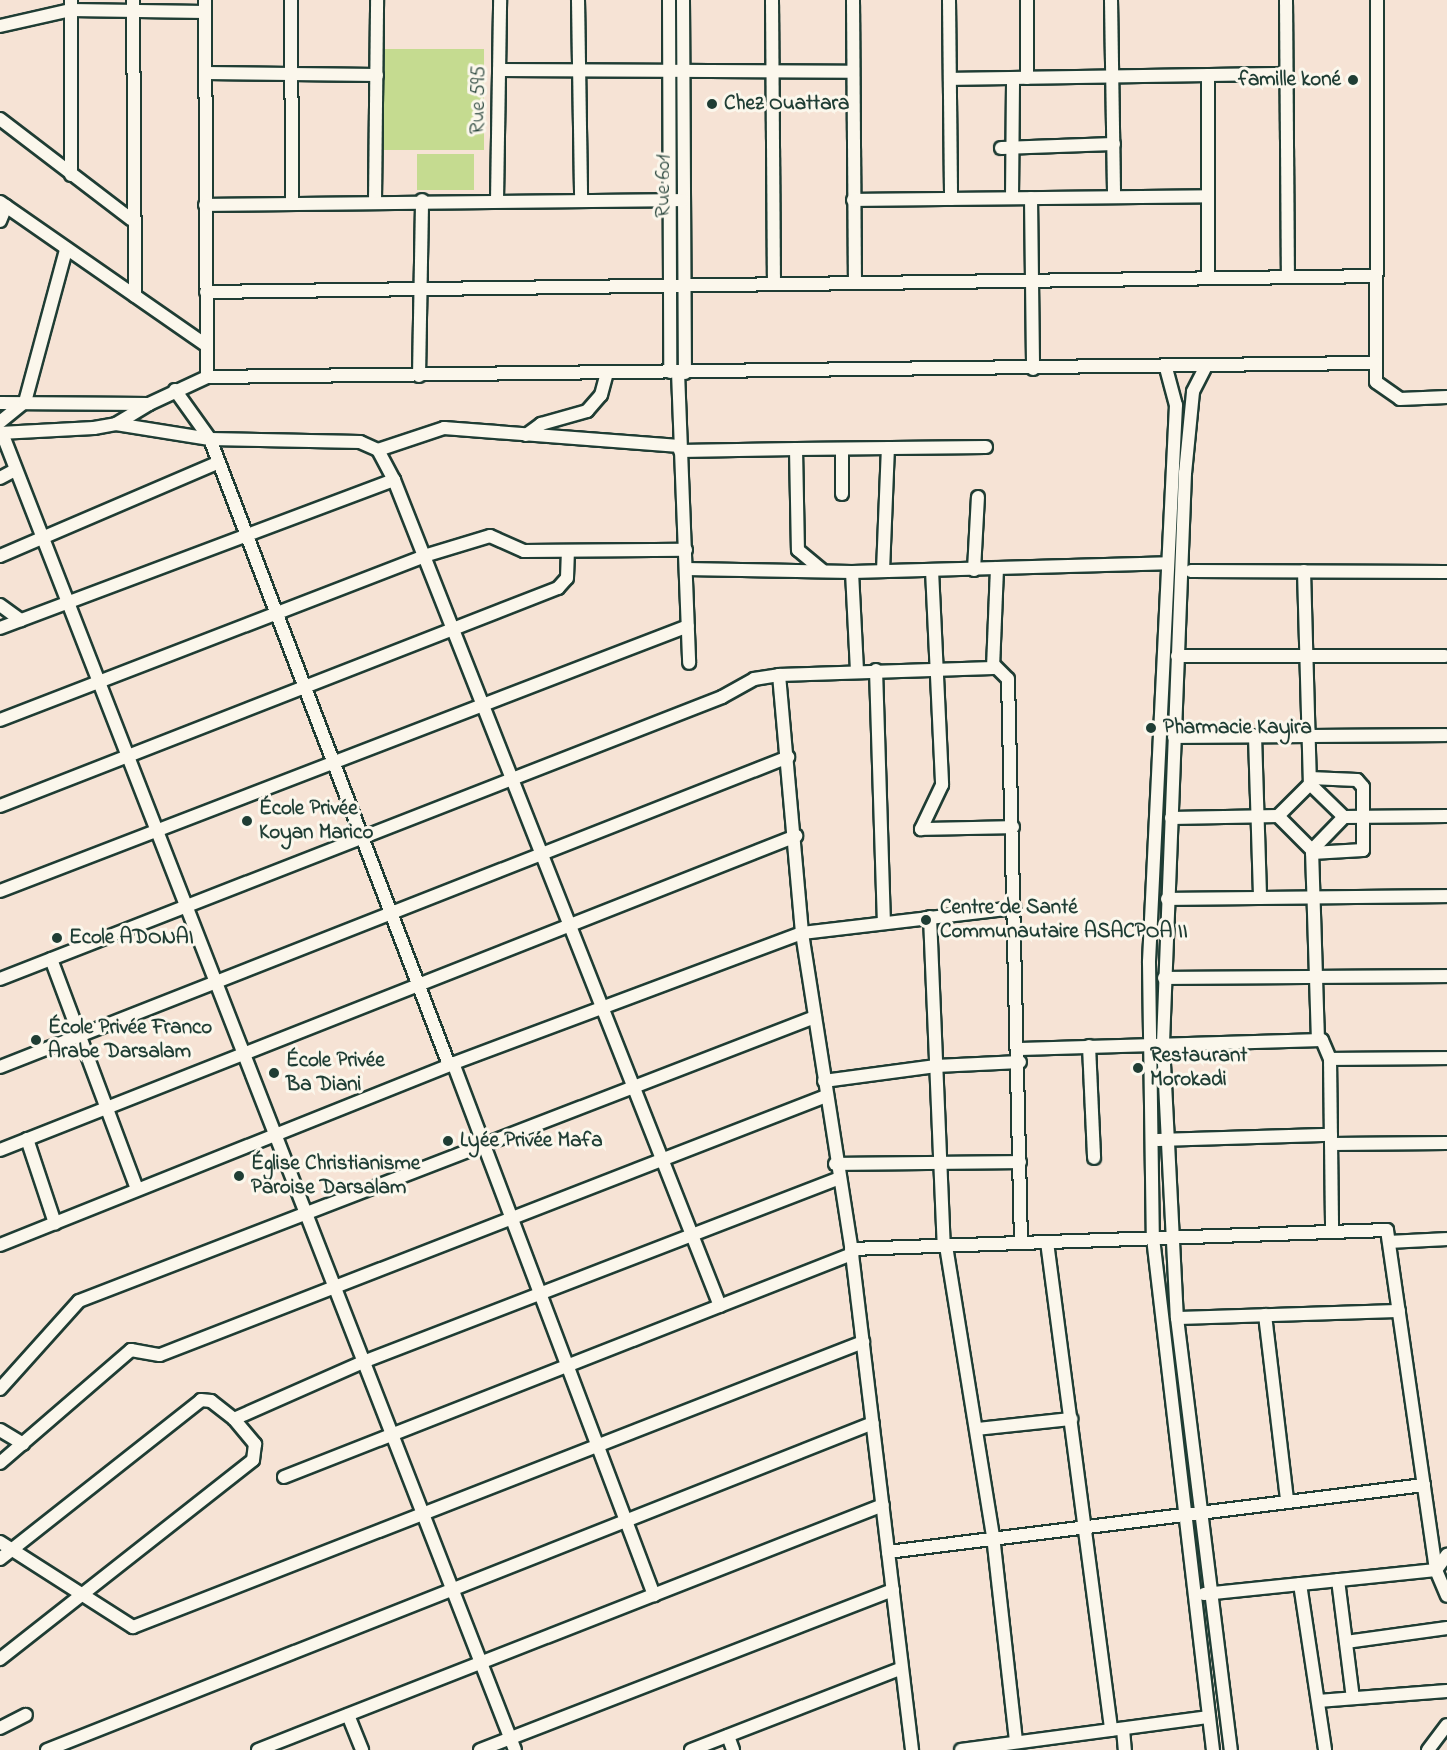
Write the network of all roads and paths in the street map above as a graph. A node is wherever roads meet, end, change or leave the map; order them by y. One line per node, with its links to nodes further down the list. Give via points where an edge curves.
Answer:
1 (291, 0): 25 (street)
2 (377, 0): 27 (street)
3 (501, 0): 18 (street, Rue 595)
4 (578, 0): 19 (street)
5 (669, 0): 20 (street, Rue 601)
6 (683, 0): 21 (street, Rue 601)
7 (772, 0): 22 (street)
8 (853, 0): 23 (street)
9 (949, 0): 32 (street)
10 (1027, 0): 31 (street)
11 (1111, 0): 29 (street)
12 (1286, 0): 26 (street)
13 (1377, 0): 55 (street)
14 (71, 5): 15 (street); 17 (street); 36 (street)
15 (133, 5): 16 (street); 52 (street)
16 (205, 6): 24 (street)
17 (0, 26)
18 (499, 70): 19 (street); 43 (street, Rue 595)
19 (579, 71): 20 (street); 44 (street)
20 (669, 71): 21 (street); 45 (street, Rue 601)
21 (683, 71): 22 (street); 46 (street, Rue 601)
22 (773, 72): 23 (street); 60 (street)
23 (852, 72): 47 (street)
24 (206, 73): 25 (street); 51 (street)
25 (292, 74): 27 (street); 49 (street)
26 (1286, 74): 28 (street); 56 (street)
27 (377, 75): 48 (street)
28 (1208, 75): 29 (street); 38 (street)
29 (1114, 76): 31 (street); 34 (street)
30 (1013, 78): 31 (street); 32 (street); 35 (street)
31 (1027, 78)
32 (950, 79): 41 (street)
33 (0, 119): 36 (street)
34 (1114, 144): 35 (street); 37 (street)
35 (1008, 148): 39 (street)
36 (71, 175): 52 (street)
37 (1114, 196): 38 (street); 40 (street)
38 (1208, 196): 57 (street)
39 (1012, 198): 40 (street); 41 (street)
40 (1031, 198): 58 (street)
41 (951, 199): 47 (street)
42 (422, 200): 43 (street); 48 (street); 63 (street)
43 (497, 200): 44 (street)
44 (581, 200): 45 (street)
45 (669, 200): 46 (street); 61 (street, Rue 601)
46 (684, 200): 62 (street, Rue 601)
47 (854, 200): 59 (street)
48 (375, 201): 49 (street)
49 (292, 202): 51 (street)
50 (3, 204): 53 (street); 54 (street)
51 (205, 205): 64 (street)
52 (131, 219): 65 (street)
53 (0, 221)
54 (66, 250): 65 (street); 77 (street)
55 (1376, 276): 56 (street); 67 (street)
56 (1288, 277): 57 (street)
57 (1208, 278): 58 (street)
58 (1032, 280): 59 (street); 70 (street)
59 (855, 283): 60 (street)
60 (774, 284): 62 (street)
61 (670, 285): 62 (street); 63 (street); 71 (street, Rue 601)
62 (684, 285): 71 (street, Rue 601)
63 (420, 288): 64 (street); 73 (street)
64 (206, 292): 66 (street)
65 (135, 296): 66 (street)
66 (206, 345): 74 (street)
67 (1376, 363): 68 (street); 76 (street, via 1376,382 1384,392 1400,399)
68 (1206, 366): 69 (street); 120 (street, via 1193,393 1185,473)
69 (1166, 368): 70 (street); 102 (street, via 1176,405)
70 (1033, 369): 71 (street)
71 (677, 372): 72 (street); 87 (street)
72 (606, 373): 73 (street); 82 (street, via 601,395 587,411 541,423)
73 (419, 376): 74 (street)
74 (207, 377): 75 (street)
75 (175, 390): 79 (street); 83 (street)
76 (1447, 397)
77 (25, 402): 78 (street); 79 (street); 81 (street)
78 (0, 403)
79 (149, 404): 80 (street)
80 (116, 423): 81 (street, via 70,432); 83 (street)
81 (1, 429): 91 (street)
82 (526, 435): 87 (street); 89 (street, via 444,428)
83 (210, 439): 89 (street, via 360,442); 90 (street)
84 (986, 447): 86 (street)
85 (842, 448): 86 (street); 88 (street); 94 (street)
86 (888, 448): 111 (street)
87 (680, 449): 88 (street); 98 (street)
88 (796, 449): 107 (street, via 798,550)
89 (378, 450): 93 (street)
90 (219, 462): 96 (street); 97 (street)
91 (15, 470): 92 (street); 97 (street)
92 (0, 478)
93 (394, 480): 96 (street); 101 (street)
94 (842, 494)
95 (978, 497): 106 (street)
96 (247, 535): 113 (street); 115 (street)
97 (40, 536): 100 (street); 113 (street)
98 (686, 550): 99 (street); 104 (street)
99 (568, 551): 101 (street, via 524,551 490,536); 118 (street, via 567,578 558,588)
100 (0, 556)
101 (424, 556): 115 (street); 118 (street)
102 (1168, 562): 103 (street); 178 (street)
103 (996, 568): 106 (street); 124 (street)
104 (687, 569): 107 (street); 117 (street)
105 (932, 570): 106 (street); 111 (street); 125 (street)
106 (974, 570)
107 (823, 571): 110 (street)
108 (1191, 571): 109 (street)
109 (1304, 571): 112 (street); 121 (street)
110 (852, 572): 111 (street); 127 (street)
111 (883, 572)
112 (1447, 572)
113 (67, 603): 116 (street); 129 (street)
114 (0, 605): 116 (street)
115 (276, 612): 129 (street); 130 (street)
116 (21, 620): 119 (street)
117 (688, 626): 123 (street); 131 (street)
118 (452, 627): 130 (street); 131 (street)
119 (0, 628)
120 (1177, 656): 121 (street); 136 (street)
121 (1306, 656): 122 (street); 135 (street)
122 (1445, 656)
123 (689, 663)
124 (995, 666): 125 (street); 149 (street, via 1008,679)
125 (937, 669): 126 (street); 149 (street, via 942,785 921,829)
126 (876, 670): 127 (street); 164 (street)
127 (857, 671): 128 (street)
128 (779, 675): 138 (street); 140 (street, via 754,679 722,697)
129 (97, 680): 132 (street); 137 (street)
130 (304, 685): 137 (street); 139 (street)
131 (483, 705): 139 (street); 140 (street)
132 (0, 720)
133 (1446, 735): 135 (street)
134 (1255, 736): 135 (street); 136 (street); 145 (street)
135 (1308, 736): 141 (street)
136 (1174, 737): 148 (street)
137 (126, 754): 142 (street); 150 (street)
138 (788, 757): 151 (street); 154 (street)
139 (333, 763): 150 (street); 152 (street)
140 (512, 779): 152 (street); 154 (street)
141 (1310, 781): 143 (street); 146 (street); 147 (street, via 1359,781)
142 (0, 806)
143 (1278, 816): 145 (street); 153 (street)
144 (1447, 816): 147 (street)
145 (1258, 817): 148 (street); 158 (street)
146 (1344, 817): 147 (street); 153 (street)
147 (1364, 817): 153 (street, via 1363,850)
148 (1171, 818): 159 (street)
149 (1013, 827): 161 (street)
150 (156, 832): 155 (street); 160 (street)
151 (796, 836): 165 (street); 166 (street)
152 (362, 838): 160 (street); 162 (street)
153 (1312, 851): 157 (street)
154 (542, 854): 162 (street); 165 (street)
155 (0, 891)
156 (1447, 896): 157 (street)
157 (1314, 897): 158 (street); 169 (street)
158 (1260, 898): 159 (street)
159 (1167, 899): 170 (street)
160 (185, 907): 167 (street); 172 (street)
161 (1016, 908): 163 (street); 181 (street)
162 (390, 913): 172 (street); 173 (street)
163 (930, 917): 164 (street); 187 (street)
164 (884, 922): 166 (street)
165 (570, 925): 173 (street); 174 (street)
166 (802, 933): 174 (street); 175 (street)
167 (51, 958): 171 (street); 176 (street)
168 (1447, 976): 169 (street)
169 (1316, 977): 170 (street); 177 (street)
170 (1164, 978): 179 (street)
171 (0, 979)
172 (215, 982): 176 (street); 182 (street)
173 (418, 985): 182 (street); 186 (street)
174 (602, 1008): 186 (street); 190 (street)
175 (815, 1017): 189 (street); 190 (street)
176 (80, 1035): 188 (street); 192 (street)
177 (1318, 1037): 179 (street); 184 (street)
178 (1147, 1044): 179 (street); 180 (street); 195 (street)
179 (1163, 1044): 196 (street)
180 (1089, 1046): 181 (street); 201 (street)
181 (1020, 1049): 185 (street)
182 (243, 1054): 192 (street); 193 (street)
183 (1447, 1058): 184 (street)
184 (1330, 1059): 197 (street)
185 (1020, 1062): 187 (street); 203 (street)
186 (451, 1064): 193 (street); 199 (street)
187 (936, 1066): 189 (street); 204 (street)
188 (0, 1067)
189 (824, 1081): 191 (street)
190 (633, 1088): 199 (street); 202 (street)
191 (826, 1096): 202 (street); 205 (street)
192 (106, 1107): 194 (street); 207 (street)
193 (274, 1135): 207 (street); 208 (street)
194 (27, 1139): 200 (street); 210 (street)
195 (1149, 1140): 196 (street); 213 (street)
196 (1166, 1140): 197 (street); 214 (street)
197 (1331, 1140): 198 (street); 211 (street)
198 (1447, 1143)
199 (484, 1146): 208 (street); 209 (street)
200 (0, 1150)
201 (1094, 1158)
202 (662, 1160): 209 (street); 212 (street)
203 (1020, 1162): 204 (street); 218 (street)
204 (940, 1163): 205 (street); 220 (street)
205 (835, 1164): 206 (street)
206 (837, 1179): 212 (street); 221 (street)
207 (137, 1189): 210 (street)
208 (306, 1215): 222 (street); 231 (street, via 79,1301)
209 (512, 1219): 222 (street); 223 (street)
210 (55, 1223): 219 (street)
211 (1332, 1232): 214 (street); 217 (street, via 1387,1230)
212 (692, 1235): 223 (street); 224 (street)
213 (1153, 1238): 214 (street); 216 (street); 246 (street)
214 (1170, 1238): 227 (street)
215 (1447, 1239): 217 (street)
216 (1047, 1242): 218 (street); 233 (street)
217 (1389, 1242): 225 (street)
218 (1021, 1243): 220 (street)
219 (0, 1245)
220 (945, 1246): 221 (street); 235 (street)
221 (852, 1252): 224 (street); 228 (street)
222 (334, 1287): 229 (street); 238 (street, via 160,1355 131,1350)
223 (540, 1293): 229 (street); 230 (street)
224 (720, 1306): 230 (street)
225 (1399, 1311): 226 (street); 242 (street)
226 (1265, 1315): 227 (street); 243 (street)
227 (1177, 1318): 245 (street)
228 (863, 1342): 234 (street); 239 (street)
229 (363, 1362): 232 (street); 237 (street)
230 (567, 1366): 237 (street); 239 (street)
231 (0, 1389)
232 (234, 1419): 252 (street, via 211,1401 201,1400); 262 (street, via 255,1444 253,1460)
233 (1071, 1419): 235 (street); 249 (street)
234 (873, 1423): 244 (street); 248 (street)
235 (977, 1429): 250 (street)
236 (0, 1430): 238 (street)
237 (392, 1435): 241 (street); 247 (street)
238 (22, 1444): 240 (street)
239 (598, 1448): 247 (street); 248 (street)
240 (0, 1463)
241 (284, 1477)
242 (1424, 1485): 243 (street); 256 (street)
243 (1287, 1500): 245 (street)
244 (883, 1505): 253 (street); 263 (street)
245 (1202, 1512): 246 (street); 261 (street)
246 (1185, 1514): 249 (street); 264 (street)
247 (423, 1515): 259 (street); 262 (street, via 133,1627)
248 (626, 1521): 259 (street); 263 (street)
249 (1085, 1525): 250 (street); 279 (street)
250 (993, 1536): 253 (street); 282 (street)
251 (0, 1542): 252 (street)
252 (11, 1550): 255 (street); 262 (street)
253 (888, 1552): 260 (street)
254 (1447, 1555): 256 (street)
255 (0, 1559)
256 (1436, 1570): 257 (street); 265 (street)
257 (1338, 1580): 258 (street); 267 (street)
258 (1300, 1584): 261 (street); 273 (street)
259 (452, 1589): 269 (street); 283 (street)
260 (893, 1590): 270 (street); 281 (street)
261 (1211, 1593): 264 (street); 293 (street)
262 (81, 1595): 268 (street)
263 (654, 1595): 269 (street)
264 (1195, 1595): 276 (street)
265 (1447, 1596)
266 (1447, 1628): 267 (street)
267 (1346, 1642): 272 (street)
268 (0, 1659)
269 (481, 1664): 275 (street); 281 (street)
270 (902, 1668): 280 (street); 289 (street)
271 (1447, 1691): 272 (street)
272 (1353, 1698): 273 (street)
273 (1318, 1701): 294 (street)
274 (26, 1715): 278 (street)
275 (348, 1715): 284 (street); 285 (street)
276 (1209, 1717): 279 (street); 292 (street)
277 (1447, 1725): 295 (street)
278 (0, 1728)
279 (1117, 1729): 282 (street); 291 (street)
280 (728, 1736): 287 (street); 288 (street)
281 (512, 1744): 286 (street)
282 (1008, 1746): 290 (street)
283 (46, 1750)
284 (258, 1750)
285 (362, 1750)
286 (480, 1750)
287 (691, 1750)
288 (733, 1750)
289 (912, 1750)
290 (961, 1750)
291 (1125, 1750)
292 (1214, 1750)
293 (1231, 1750)
294 (1325, 1750)
295 (1428, 1750)

